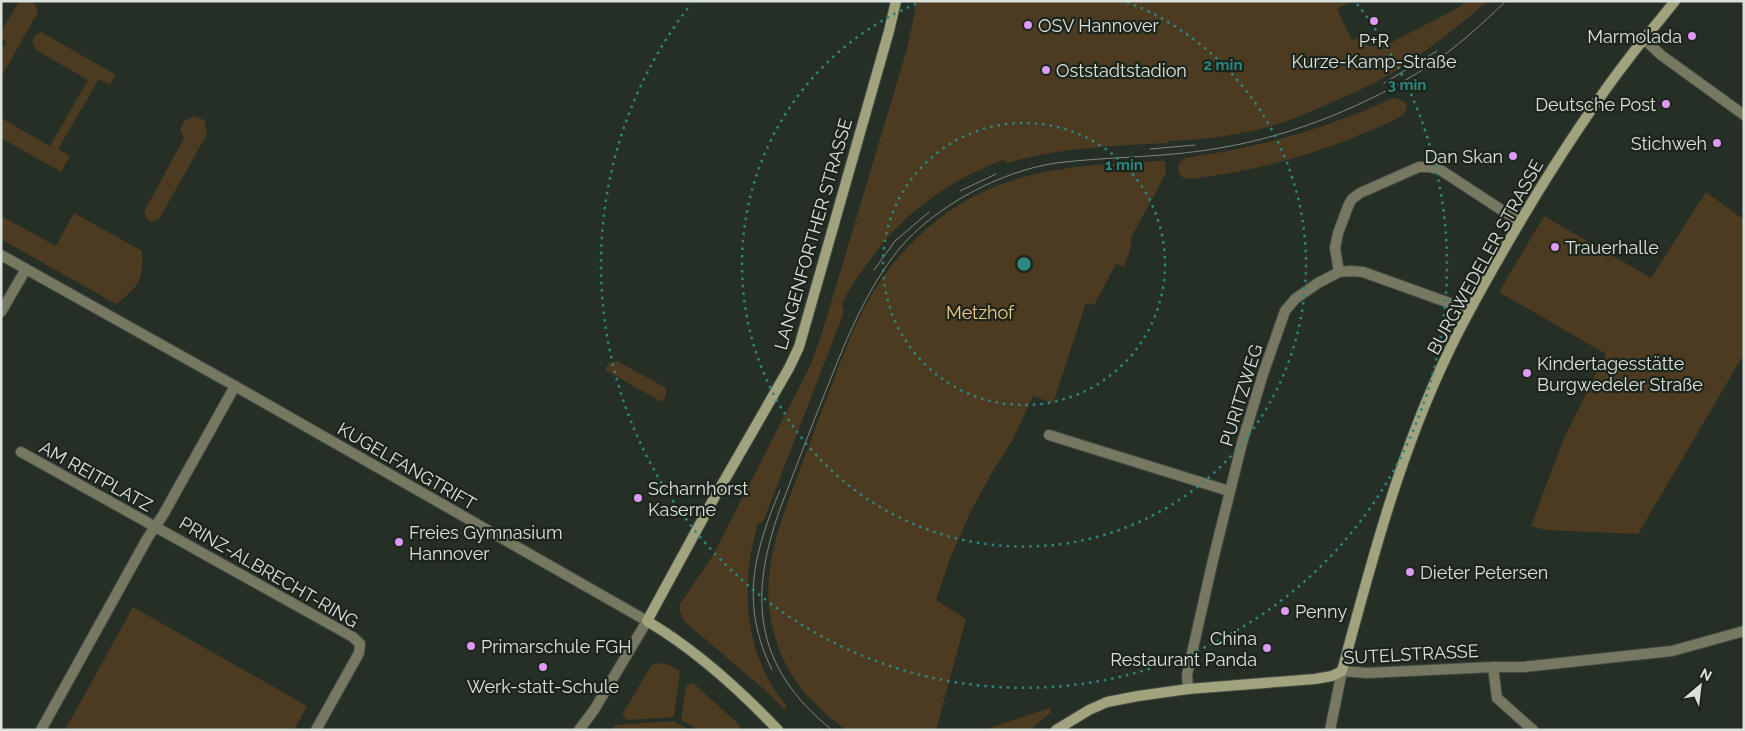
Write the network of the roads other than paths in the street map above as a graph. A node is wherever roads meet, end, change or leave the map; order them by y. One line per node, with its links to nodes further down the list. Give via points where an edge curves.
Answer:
1 (896, 1): 16 (main road, LANGENFORTHER STRASSE, via 799,347)
2 (1675, 1): 3 (main road, BURGWEDELER STRASSE)
3 (1644, 39): 4 (street); 5 (main road, BURGWEDELER STRASSE, via 1598,101)
4 (1744, 115)
5 (1520, 222): 8 (street, via 1439,169 1419,167 1352,199 1335,248); 9 (main road, BURGWEDELER STRASSE)
6 (1, 255): 7 (street, KUGELFANGTRIFT)
7 (26, 269): 10 (street); 11 (street, KUGELFANGTRIFT)
8 (1339, 272): 9 (street, PURITZWEG, via 1363,272); 14 (street, PURITZWEG, via 1295,299 1285,311)
9 (1469, 310): 19 (main road, BURGWEDELER STRASSE, via 1415,428 1381,532)
10 (1, 312)
11 (235, 386): 15 (street, PRINZ-ALBRECHT-RING); 16 (street, KUGELFANGTRIFT)
12 (1049, 435): 14 (street)
13 (21, 452): 15 (street, AM REITPLATZ)
14 (1229, 491): 20 (street, PURITZWEG, via 1187,675)
15 (155, 527): 21 (street, PRINZ-ALBRECHT-RING); 22 (street, PRINZ-ALBRECHT-RING, via 353,637 360,644 359,653)
16 (647, 621): 23 (street); 24 (main road, KUGELFANGTRIFT, via 695,654)
17 (1744, 631): 18 (street, SUTELSTRASSE, via 1672,651 1523,667)
18 (1493, 666): 19 (street, SUTELSTRASSE, via 1367,673); 27 (street, via 1497,698)
19 (1342, 671): 20 (main road, SUTELSTRASSE, via 1315,679); 26 (street)
20 (1188, 689): 25 (main road, SUTELSTRASSE, via 1107,702)
21 (41, 730)
22 (316, 730)
23 (580, 730)
24 (778, 730)
25 (1056, 730)
26 (1330, 730)
27 (1533, 730)

